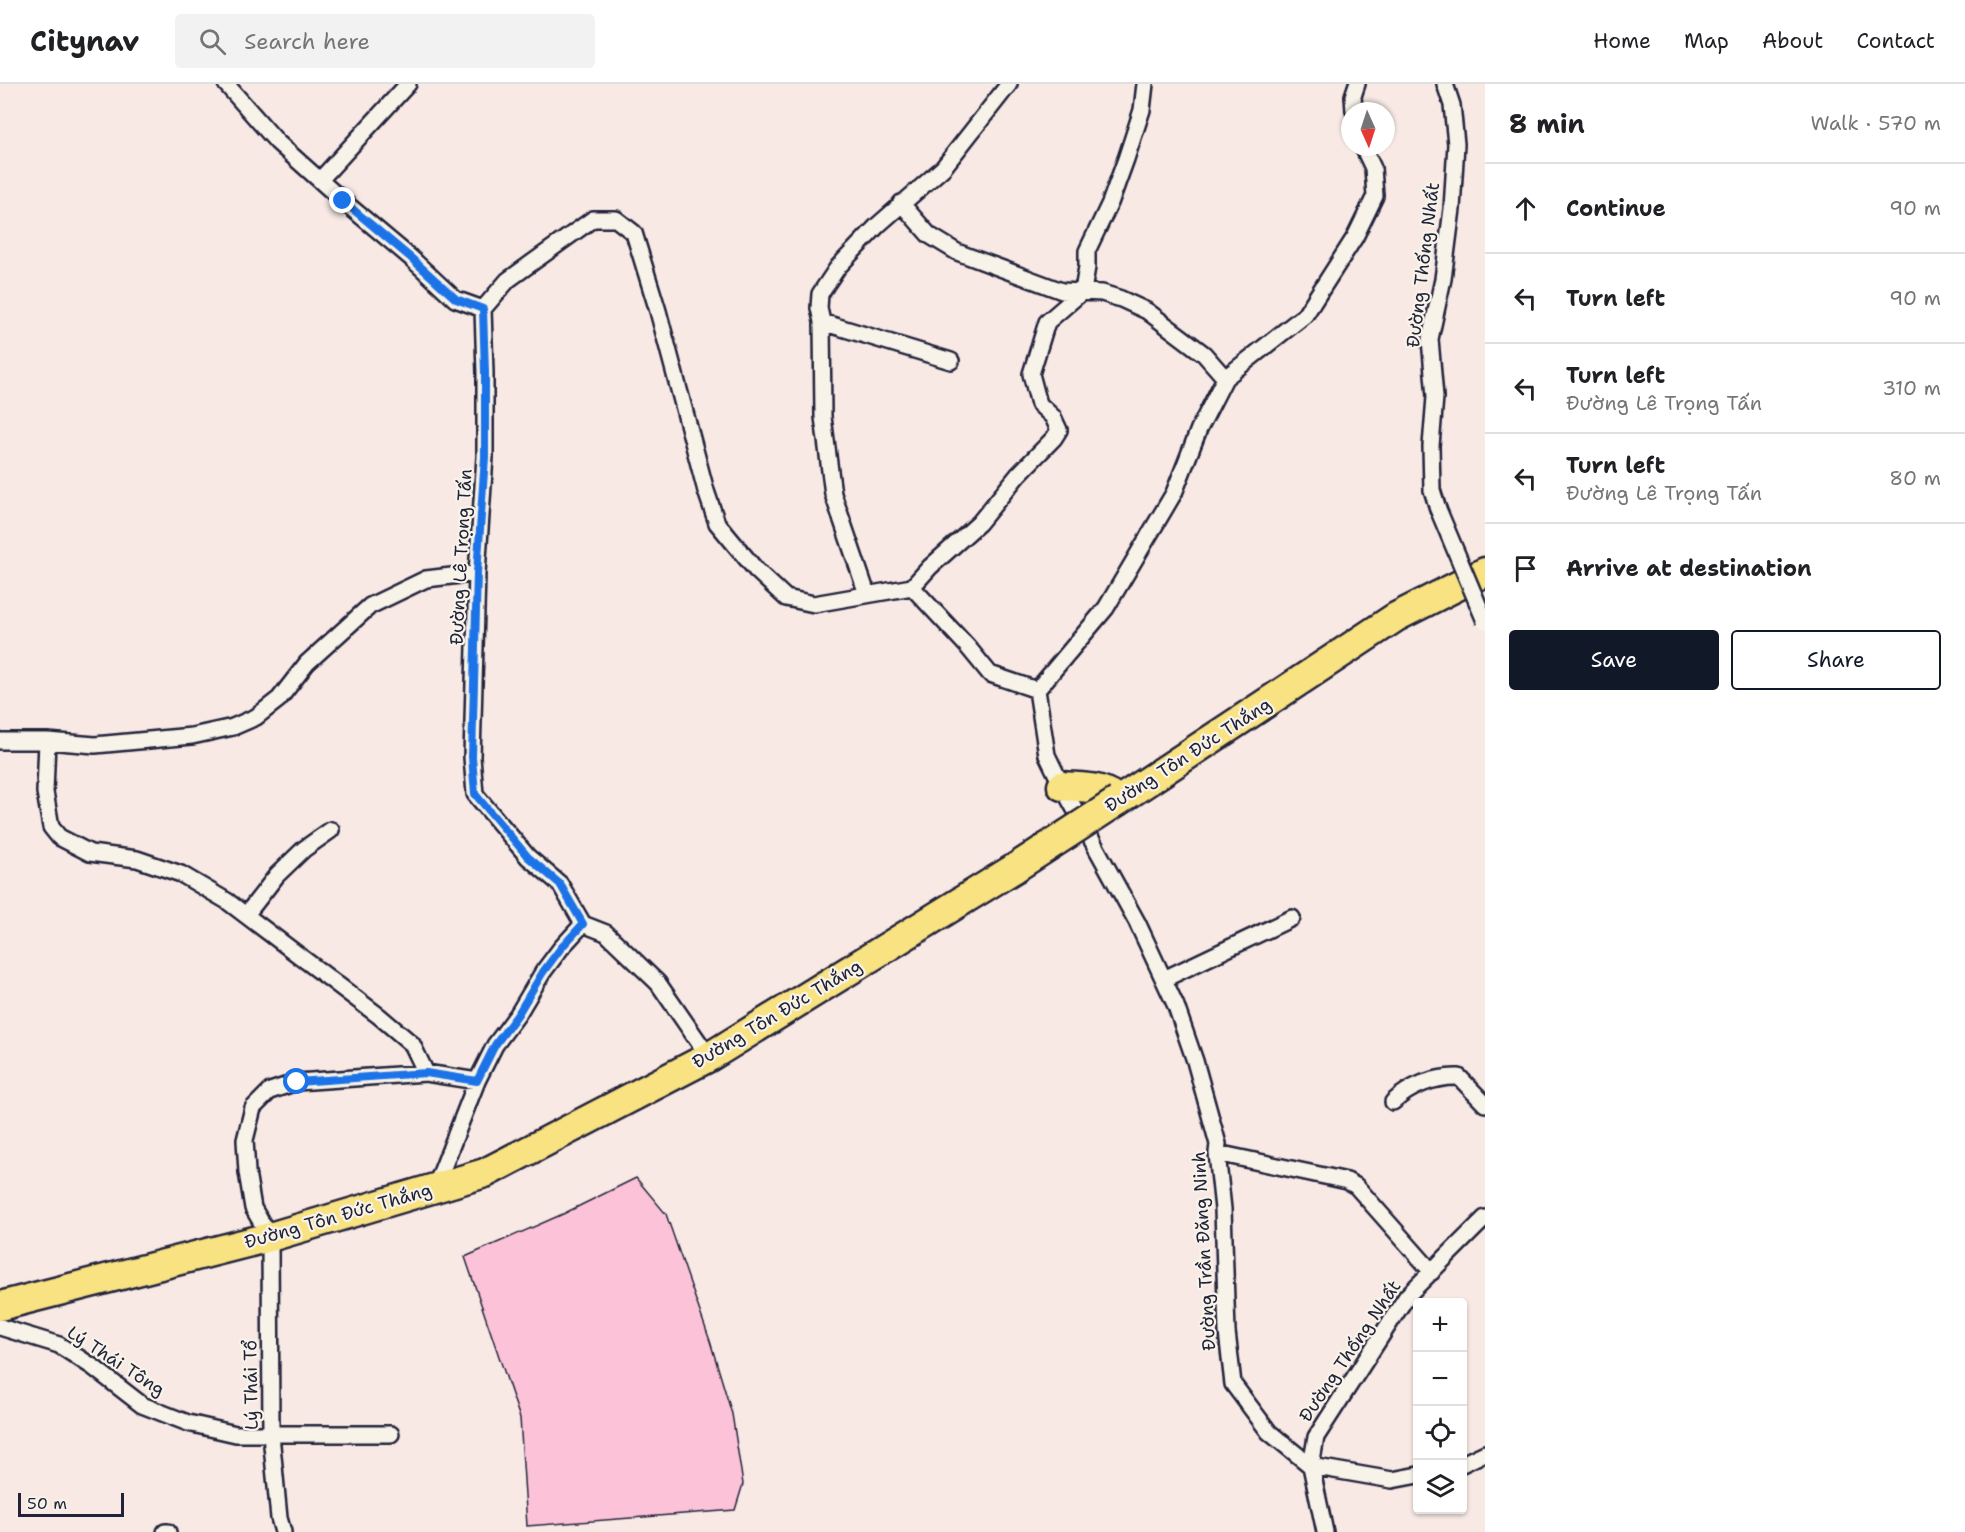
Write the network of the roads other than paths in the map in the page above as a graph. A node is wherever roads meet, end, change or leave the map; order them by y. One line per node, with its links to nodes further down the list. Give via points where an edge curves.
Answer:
1 (226, 84): 9 (street, via 277,142)
2 (408, 84): 9 (street)
3 (1009, 84): 10 (street, via 943,168)
4 (1145, 84): 11 (street, via 1142,110 1126,159 1086,251)
5 (1357, 84): 7 (street)
6 (1445, 84): 20 (street, Đường Thống Nhất, bridge, via 1452,105 1456,144 1443,279 1430,339 1435,397 1432,490)
7 (1353, 102)
8 (1367, 156): 15 (street, via 1373,168 1375,196 1355,237 1305,315)
9 (320, 180): 12 (street, via 456,299)
10 (901, 203): 11 (street, via 929,236 957,252 1062,291); 13 (street, via 861,241 820,294)
11 (1083, 291): 15 (street, via 1102,293 1147,311 1204,354); 18 (street, via 1047,322 1031,374 1039,404 1053,417 1059,430 979,523)
12 (483, 309): 17 (street, Đường Lê Trọng Tấn, via 485,457); 19 (street, via 508,280 593,219 616,219 634,233 717,523 756,570 786,598 813,604)
13 (822, 322): 14 (street); 19 (street, via 823,417 833,494)
14 (951, 361)
15 (1225, 378): 21 (street, via 1199,429 1174,493 1106,608)
16 (1485, 572): 25 (highway, Đường Tôn Đức Thắng, via 1396,617)
17 (477, 573): 23 (street, via 426,579 370,606 307,663 279,699 256,717 233,727 192,736 95,745); 29 (street, Đường Lê Trọng Tấn, via 472,757 475,794 528,857 560,884)
18 (912, 587): 19 (street); 21 (street, via 990,674)
19 (867, 594)
20 (1485, 621)
21 (1037, 690): 24 (street, Đường Trần Đăng Ninh, via 1047,755)
22 (0, 741): 23 (street)
23 (46, 741): 27 (street, via 45,792 51,827 59,837 90,853 138,859 181,874)
24 (1062, 786): 25 (highway, via 1097,789 1111,793); 30 (street, Đường Trần Đăng Ninh)
25 (1118, 801): 31 (highway, Đường Tôn Đức Thắng, bridge)
26 (331, 830): 27 (street, via 277,875)
27 (246, 915): 32 (street, via 412,1044)
28 (1292, 918): 30 (street)
29 (583, 924): 31 (street, via 606,933 658,983); 33 (street, via 543,972 495,1045)
30 (1164, 979): 36 (street, Đường Trần Đăng Ninh, via 1196,1061)
31 (709, 1057): 37 (highway, Đường Tôn Đức Thắng, via 485,1173)
32 (426, 1073): 33 (street); 39 (street, via 297,1082 270,1091 253,1108 245,1140 247,1172 253,1208)
33 (477, 1081): 37 (street)
34 (1393, 1102): 35 (street, via 1408,1090 1436,1079 1459,1077)
35 (1485, 1104)
36 (1217, 1153): 40 (street, via 1356,1186); 47 (street, Đường Trần Đăng Ninh, via 1233,1384 1269,1432)
37 (435, 1188): 39 (highway, Đường Tôn Đức Thắng)
38 (1485, 1218): 40 (street, Đường Thống Nhất)
39 (270, 1237): 41 (highway, Đường Tôn Đức Thắng); 44 (street, Lý Thái Tổ)
40 (1432, 1272): 47 (street, Đường Thống Nhất, via 1407,1296 1316,1437)
41 (0, 1306)
42 (0, 1327): 44 (street, Lý Thái Tông, via 59,1345 142,1405 188,1423 236,1434)
43 (391, 1434): 44 (street, Lý Thái Tông)
44 (271, 1435): 49 (street, Lý Thái Tổ)
45 (1485, 1453): 46 (street)
46 (1467, 1462)
47 (1311, 1466): 48 (street, Đường Trần Đăng Ninh, via 1392,1480); 50 (street, Đường Thống Nhất)
48 (1413, 1476)
49 (283, 1532)
50 (1325, 1532)

